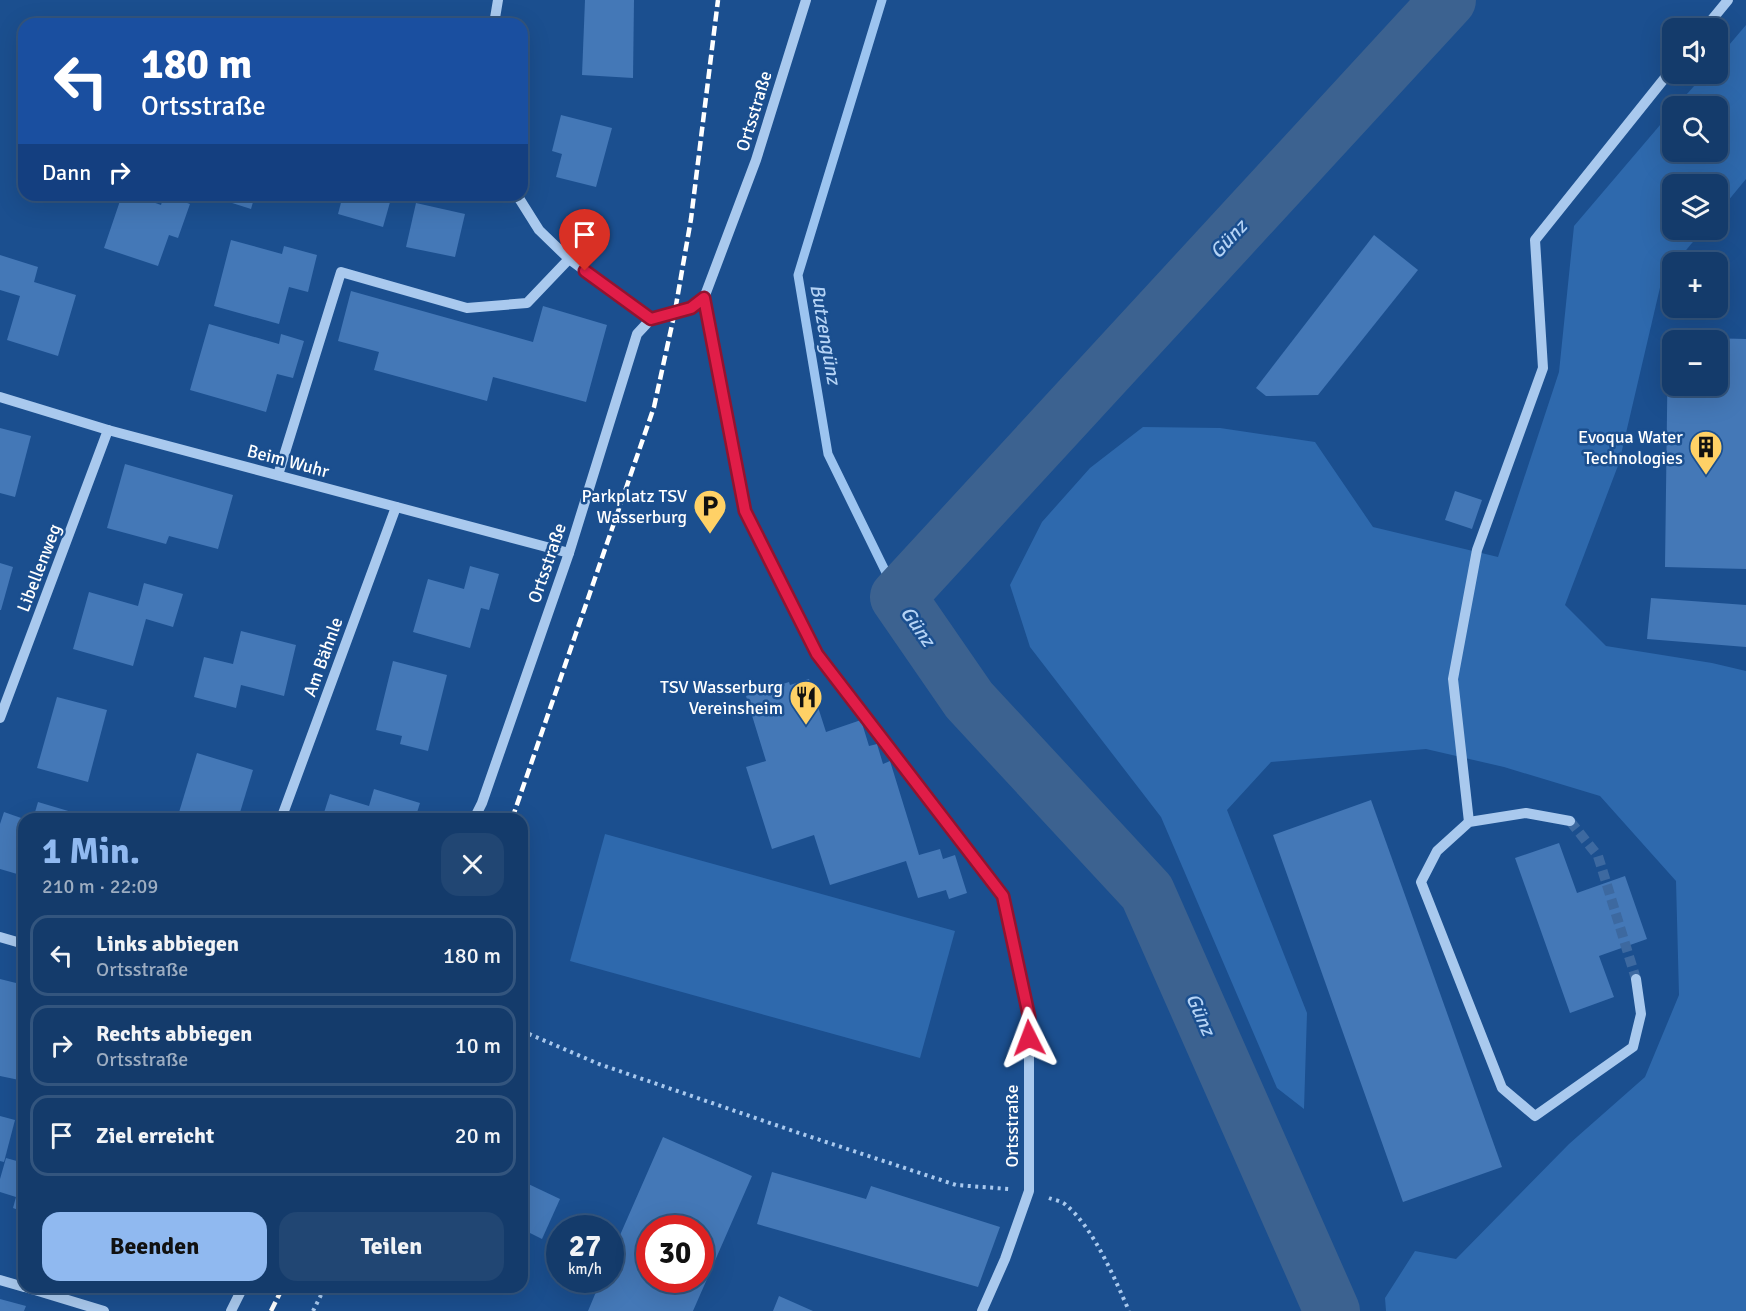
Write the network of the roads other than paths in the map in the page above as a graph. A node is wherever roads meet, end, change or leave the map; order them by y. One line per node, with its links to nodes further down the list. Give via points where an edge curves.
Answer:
1 (498, 0): 4 (street)
2 (806, 0): 9 (street, Ortsstraße, via 756,159)
3 (1728, 0): 5 (street)
4 (496, 18)
5 (1713, 18)
6 (1662, 81): 20 (street, via 1535,240 1543,368 1477,550 1453,679)
7 (521, 201): 8 (street, via 539,230)
8 (569, 259): 10 (street); 13 (street, via 527,303 467,308 340,272)
9 (704, 298): 10 (street, via 691,308); 30 (street, Ortsstraße, via 745,511 817,654 1003,896 1029,1016 1029,1191)
10 (651, 319): 15 (street, Ortsstraße, via 637,334)
11 (0, 397): 12 (street, Beim Wuhr)
12 (108, 430): 13 (street, Beim Wuhr); 16 (street, Libellenweg)
13 (278, 475): 14 (street, Beim Wuhr)
14 (396, 507): 15 (street, Beim Wuhr); 17 (street, Am Bähnle)
15 (569, 553): 18 (street, Ortsstraße)
16 (0, 718)
17 (283, 813)
18 (477, 813)
19 (1570, 821): 20 (street, via 1526,813)
20 (1469, 822): 23 (street, via 1437,851 1421,882 1502,1088 1535,1116 1632,1047 1641,1014)
21 (0, 937): 22 (street)
22 (18, 942)
23 (1636, 979)
24 (0, 1280): 25 (street)
25 (18, 1285)
26 (44, 1293): 28 (street)
27 (240, 1293): 29 (street)
28 (104, 1311)
29 (231, 1311)
30 (982, 1311)

